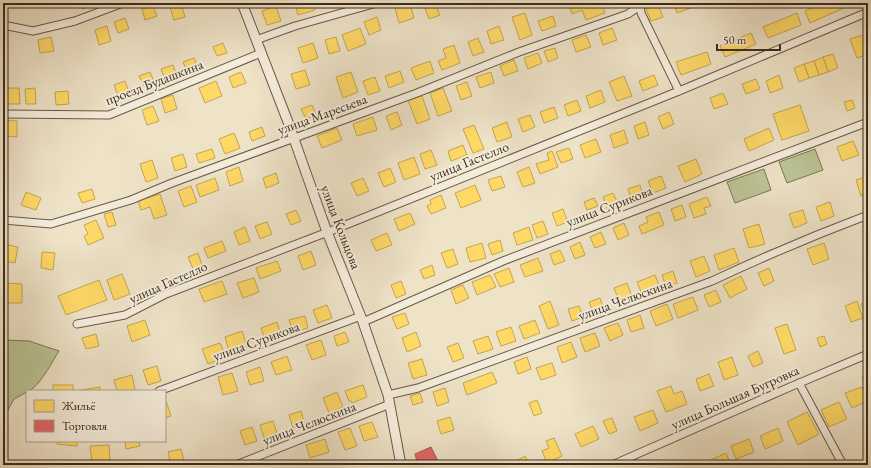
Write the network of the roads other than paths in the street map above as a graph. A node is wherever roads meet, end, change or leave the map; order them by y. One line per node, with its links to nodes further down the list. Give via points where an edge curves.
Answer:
1 (123, 3): 6 (street, via 75,21 33,31)
2 (242, 3): 7 (street, улица Кольцова)
3 (377, 3): 7 (street)
4 (641, 4): 9 (street, via 641,13); 12 (street, улица Маресьева, via 628,14 519,52)
5 (868, 12): 9 (street, улица Гастелло)
6 (3, 25)
7 (256, 40): 8 (street, улица Кольцова)
8 (262, 53): 10 (street, проезд Будашкина, via 109,115); 12 (street, улица Кольцова)
9 (679, 91): 15 (street, улица Гастелло)
10 (3, 114)
11 (868, 122): 16 (street, улица Сурикова, via 503,261)
12 (294, 138): 14 (street, улица Маресьева, via 131,200 51,224); 15 (street, улица Кольцова)
13 (868, 215): 21 (street, улица Челюскина, via 746,264 712,281)
14 (3, 220)
15 (327, 232): 16 (street, улица Кольцова); 17 (street, улица Гастелло, via 166,294 125,315)
16 (362, 319): 20 (street, улица Сурикова); 21 (street, улица Кольцова)
17 (77, 324)
18 (868, 354): 19 (street, улица Большая Бугровка)
19 (799, 383): 24 (street, улица Большая Бугровка); 25 (street)
20 (163, 390)
21 (389, 400): 22 (street, улица Челюскина); 23 (street, улица Кольцова)
22 (236, 465)
23 (401, 465)
24 (612, 465)
25 (843, 465)

